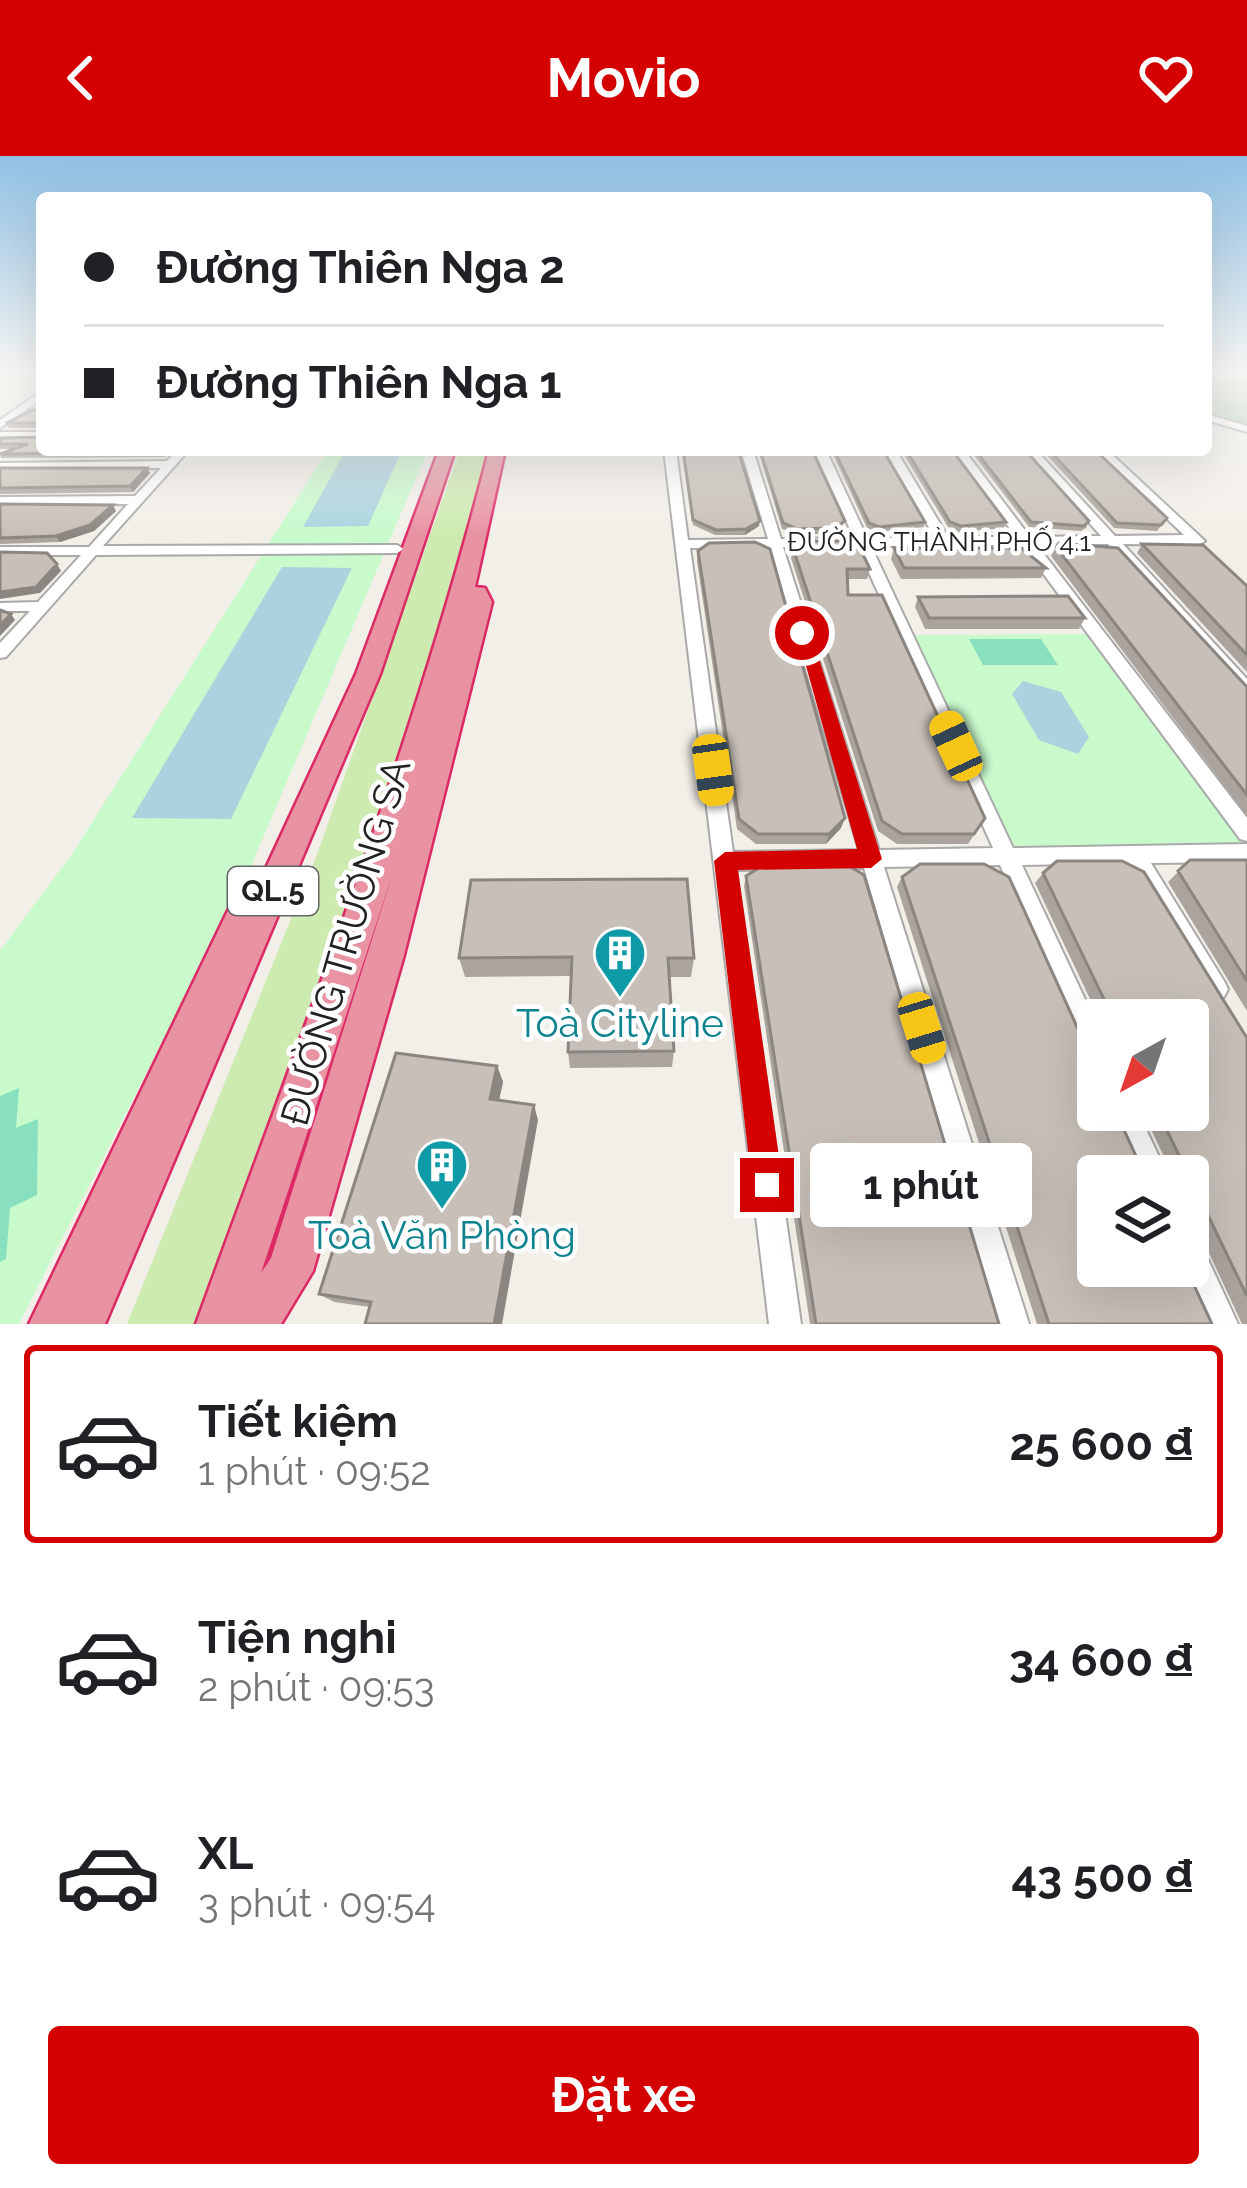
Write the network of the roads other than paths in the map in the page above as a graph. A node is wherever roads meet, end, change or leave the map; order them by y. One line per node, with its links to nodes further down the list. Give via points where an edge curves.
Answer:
1 (0, 435): 2 (street)
2 (36, 435)
3 (178, 456): 13 (street)
4 (496, 456): 28 (highway, ĐƯỜNG TRƯỜNG SA / QL.5)
5 (671, 456): 23 (street)
6 (748, 456): 22 (street)
7 (823, 456): 20 (street)
8 (894, 456): 21 (street)
9 (963, 456): 19 (street)
10 (1035, 456): 18 (street)
11 (1107, 456): 17 (street)
12 (443, 460): 24 (highway, ĐƯỜNG TRƯỜNG SA / QL.5, via 420,491); 47 (highway, ĐƯỜNG TRƯỜNG SA / QL.5, via 368,674)
13 (171, 464): 14 (street); 15 (street)
14 (0, 466)
15 (137, 500): 16 (street); 25 (street)
16 (0, 501)
17 (1196, 539): 18 (street, ĐƯỜNG THÀNH PHỐ 4.1); 27 (street)
18 (1112, 540): 19 (street, ĐƯỜNG THÀNH PHỐ 4.1); 36 (street)
19 (1027, 541): 21 (street, ĐƯỜNG THÀNH PHỐ 4.1); 32 (street)
20 (862, 542): 21 (street, ĐƯỜNG THÀNH PHỐ 4.1); 22 (street, ĐƯỜNG THÀNH PHỐ 4.1); 29 (street)
21 (944, 542)
22 (775, 543): 23 (street, ĐƯỜNG THÀNH PHỐ 4.1); 41 (street)
23 (682, 544): 42 (street)
24 (397, 548): 25 (street); 46 (highway, ĐƯỜNG TRƯỜNG SA / QL.5, via 286,823)
25 (92, 550): 26 (street); 33 (street)
26 (0, 551)
27 (1213, 555)
28 (471, 573): 48 (highway, ĐƯỜNG TRƯỜNG SA / QL.5, via 326,1027); 49 (highway, ĐƯỜNG TRƯỜNG SA / QL.5, via 481,602 388,956 290,1271)
29 (888, 598): 30 (street); 40 (street)
30 (910, 598)
31 (1048, 598): 32 (street)
32 (1070, 598): 37 (street)
33 (44, 606): 34 (street); 35 (street)
34 (0, 607)
35 (0, 653)
36 (1247, 688)
37 (1247, 833)
38 (1247, 854): 39 (street)
39 (1135, 855): 40 (street); 44 (street)
40 (1007, 857): 41 (street); 43 (street)
41 (871, 859): 42 (street); 51 (street)
42 (725, 861): 50 (street)
43 (1077, 1009)
44 (1234, 1019)
45 (1205, 1287): 52 (street)
46 (52, 1324)
47 (81, 1324)
48 (220, 1324)
49 (253, 1324)
50 (785, 1324)
51 (1013, 1324)
52 (1222, 1324)

